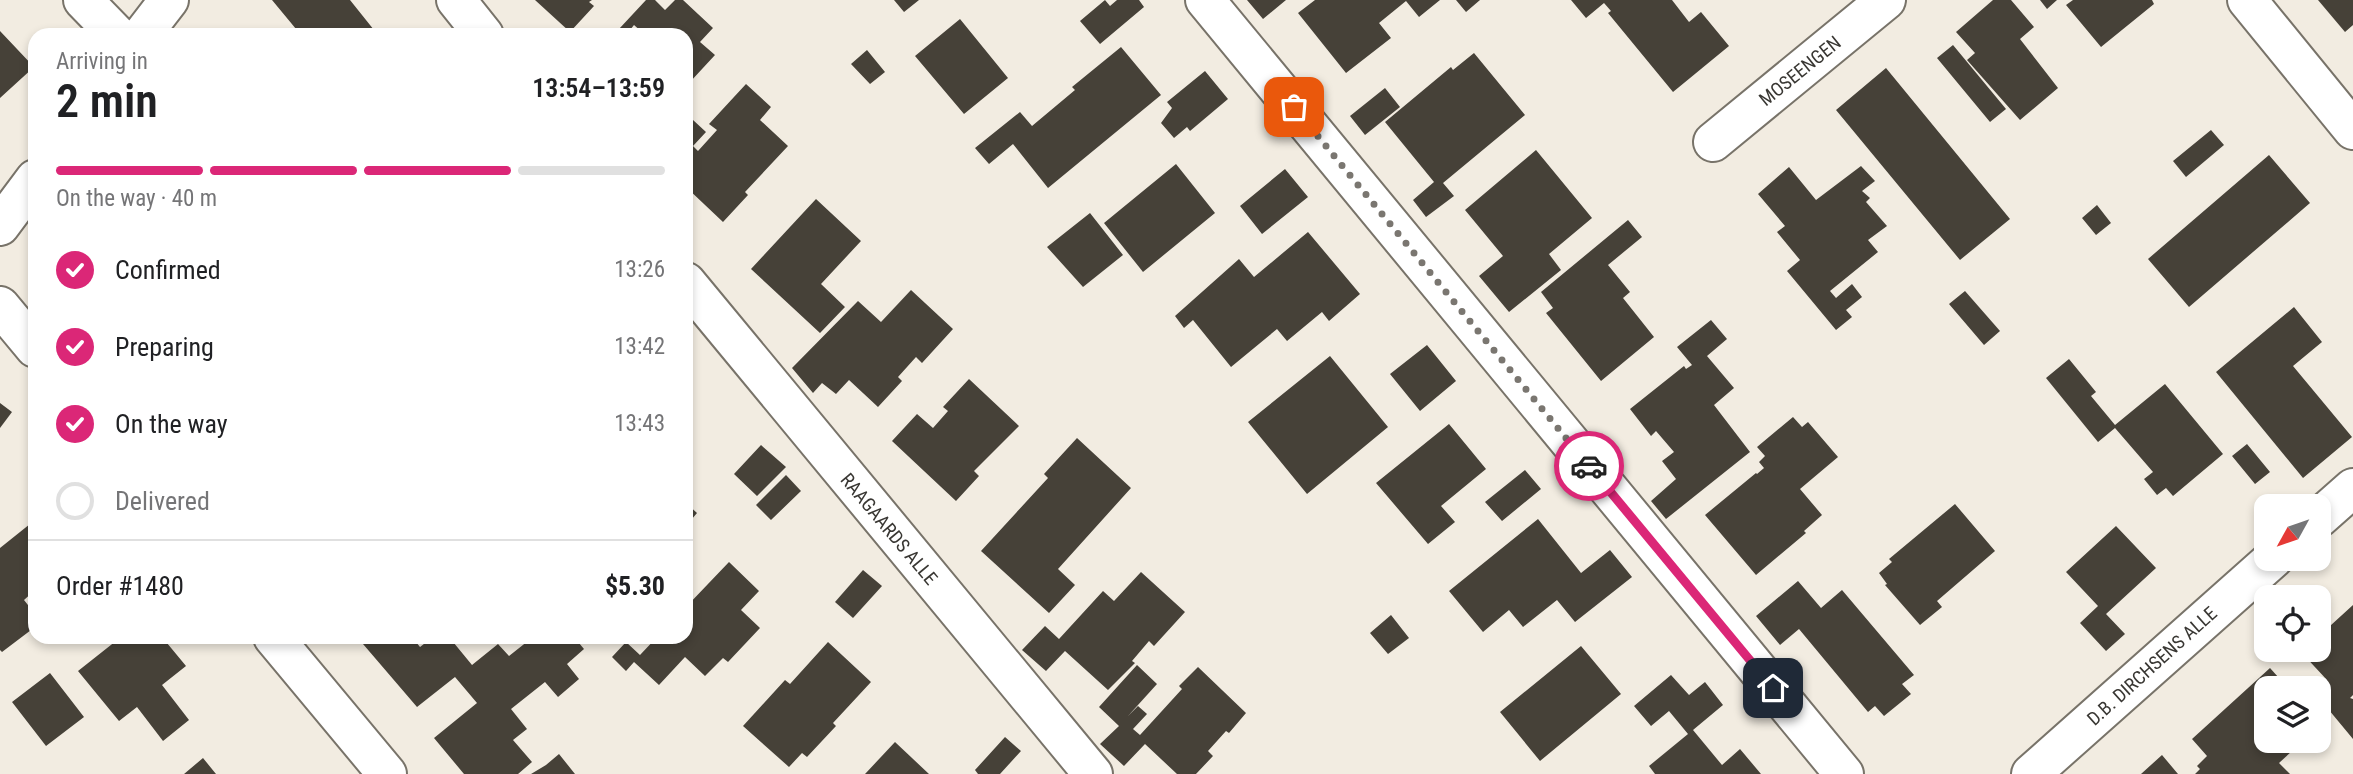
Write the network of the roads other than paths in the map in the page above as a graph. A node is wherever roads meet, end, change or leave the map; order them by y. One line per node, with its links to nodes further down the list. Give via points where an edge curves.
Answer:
1 (83, 0): 7 (street)
2 (169, 0): 8 (street)
3 (456, 0): 9 (street)
4 (1205, 0): 23 (street)
5 (1886, 0): 11 (street, MOSEENGEN)
6 (2247, 0): 10 (street)
7 (110, 28)
8 (147, 28)
9 (478, 28)
10 (2353, 130)
11 (1713, 142)
12 (28, 188): 13 (street)
13 (0, 226)
14 (693, 290): 22 (street, RAAGAARDS ALLE)
15 (0, 306): 16 (street)
16 (28, 340)
17 (2353, 488): 18 (street)
18 (2331, 507)
19 (2259, 571): 24 (street, D.B. DIRCHSENS ALLE)
20 (280, 644): 21 (street)
21 (387, 774)
22 (1093, 774)
23 (1844, 774)
24 (2031, 774)

